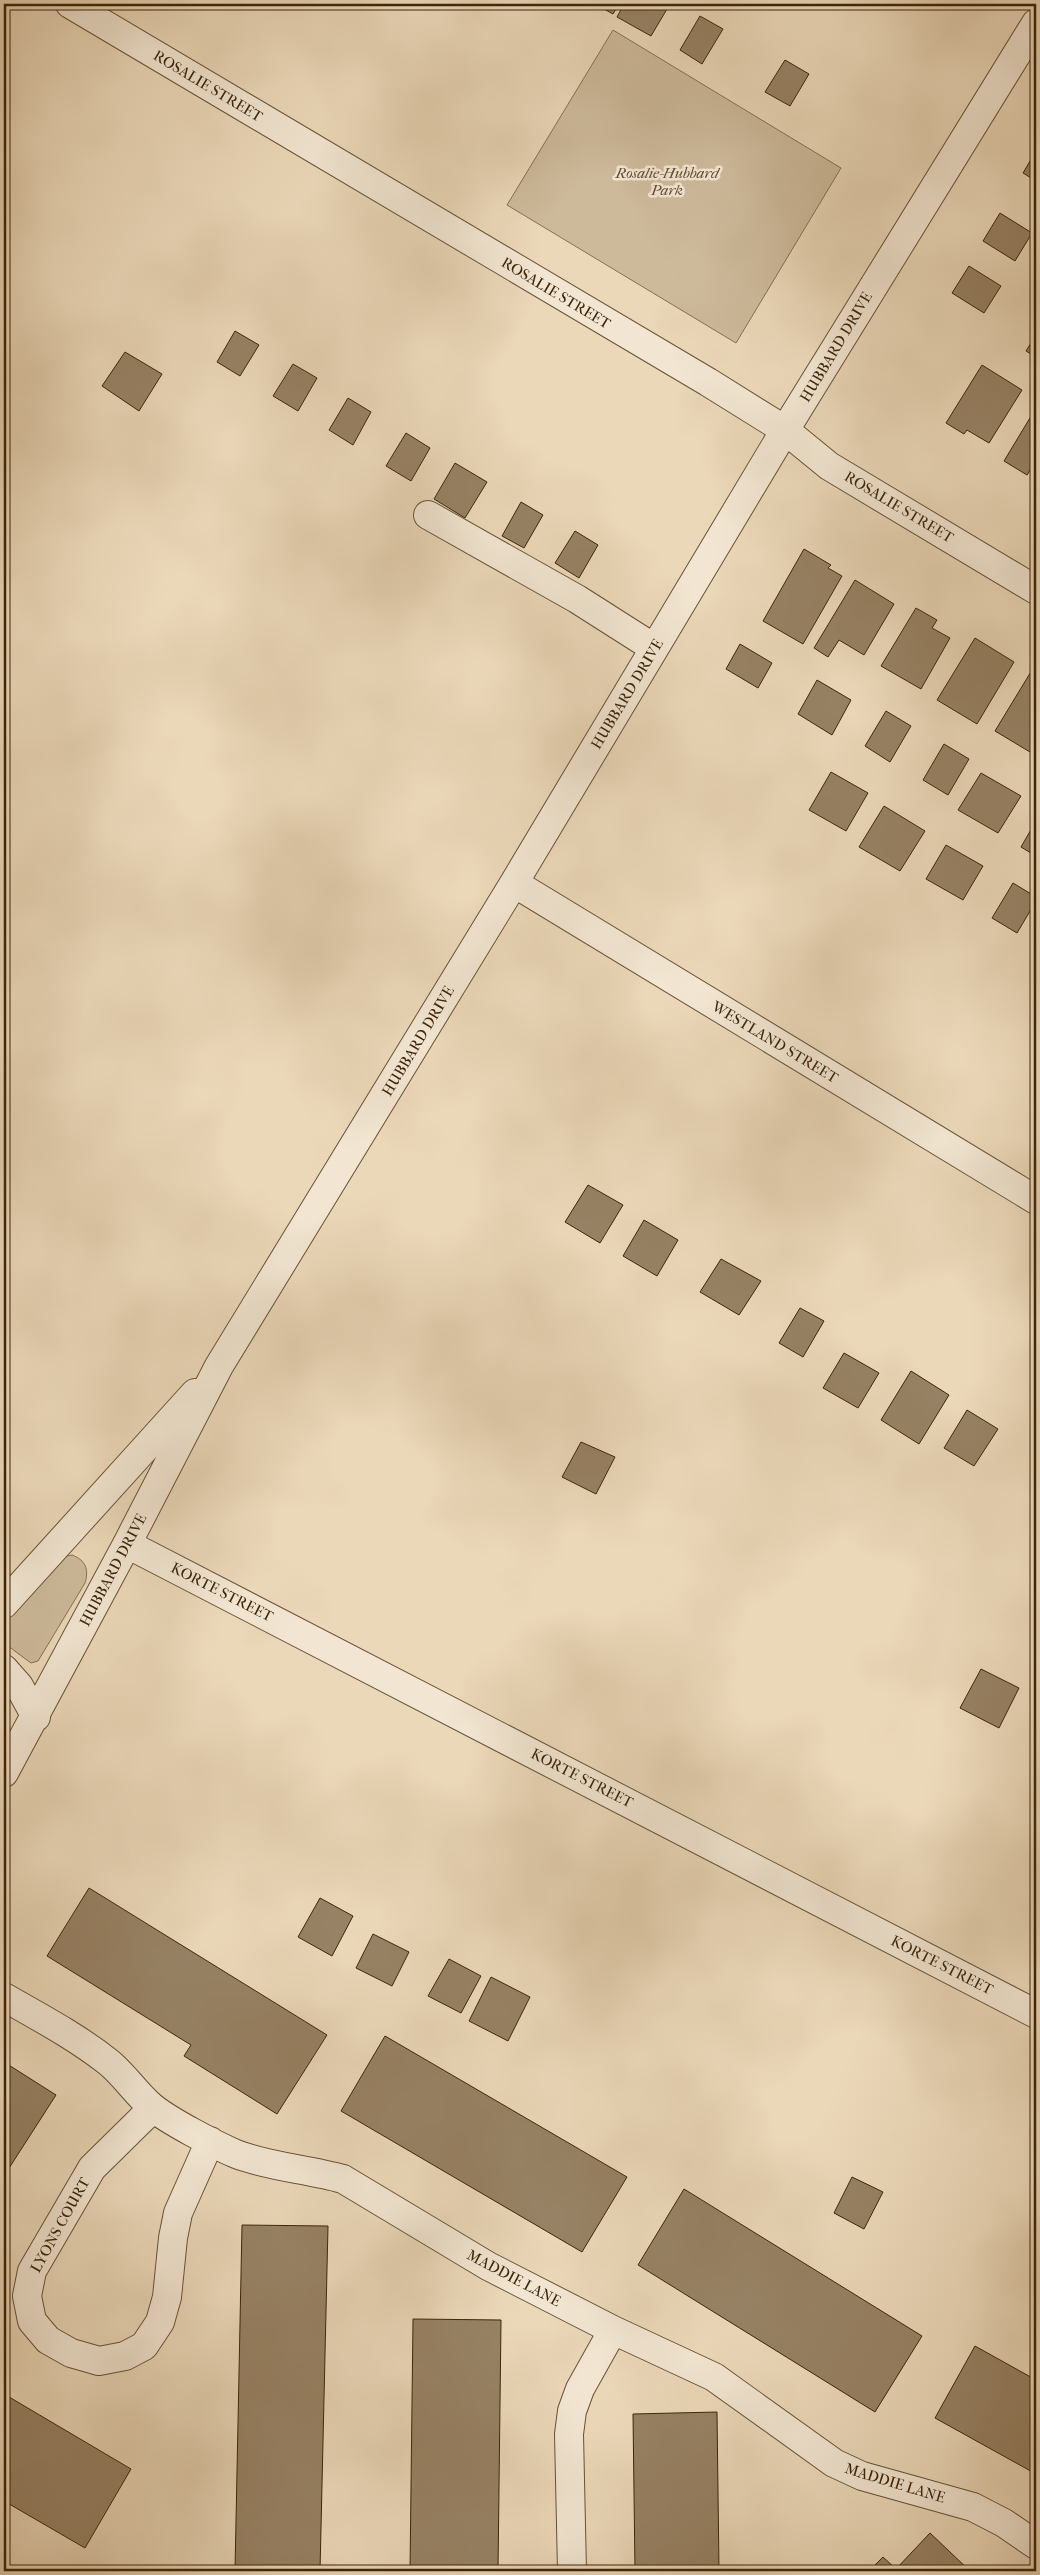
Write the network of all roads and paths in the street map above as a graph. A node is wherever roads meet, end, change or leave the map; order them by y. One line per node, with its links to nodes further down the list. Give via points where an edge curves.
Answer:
1 (70, 4): 3 (street, ROSALIE STREET)
2 (1036, 22): 3 (street, HUBBARD DRIVE)
3 (785, 430): 5 (street, ROSALIE STREET, via 829,466); 6 (street, HUBBARD DRIVE)
4 (428, 514): 6 (street, via 577,599)
5 (1036, 590)
6 (654, 648): 7 (street, HUBBARD DRIVE)
7 (514, 883): 8 (street, WESTLAND STREET); 9 (street, HUBBARD DRIVE)
8 (1036, 1200)
9 (219, 1366): 10 (street, HUBBARD DRIVE); 11 (street, HUBBARD DRIVE)
10 (127, 1544): 13 (street, HUBBARD DRIVE); 16 (street, KORTE STREET)
11 (4, 1604)
12 (4, 1669): 13 (street, via 19,1686)
13 (36, 1716): 14 (street, HUBBARD DRIVE)
14 (4, 1773)
15 (4, 1997): 17 (street, MADDIE LANE, via 110,2063)
16 (1036, 2014)
17 (152, 2108): 18 (street, MADDIE LANE); 18 (street, LYONS COURT, via 92,2168 32,2271 27,2296 32,2321 48,2340 71,2353 99,2362 125,2356 144,2346 160,2322 168,2297 178,2213)
18 (210, 2141): 19 (street, MADDIE LANE, via 261,2162 343,2180 488,2266)
19 (613, 2330): 20 (street, MADDIE LANE, via 714,2377 834,2463 862,2476 972,2507 1004,2523); 21 (street, via 580,2389 572,2411 569,2434)
20 (1036, 2545)
21 (572, 2571)

